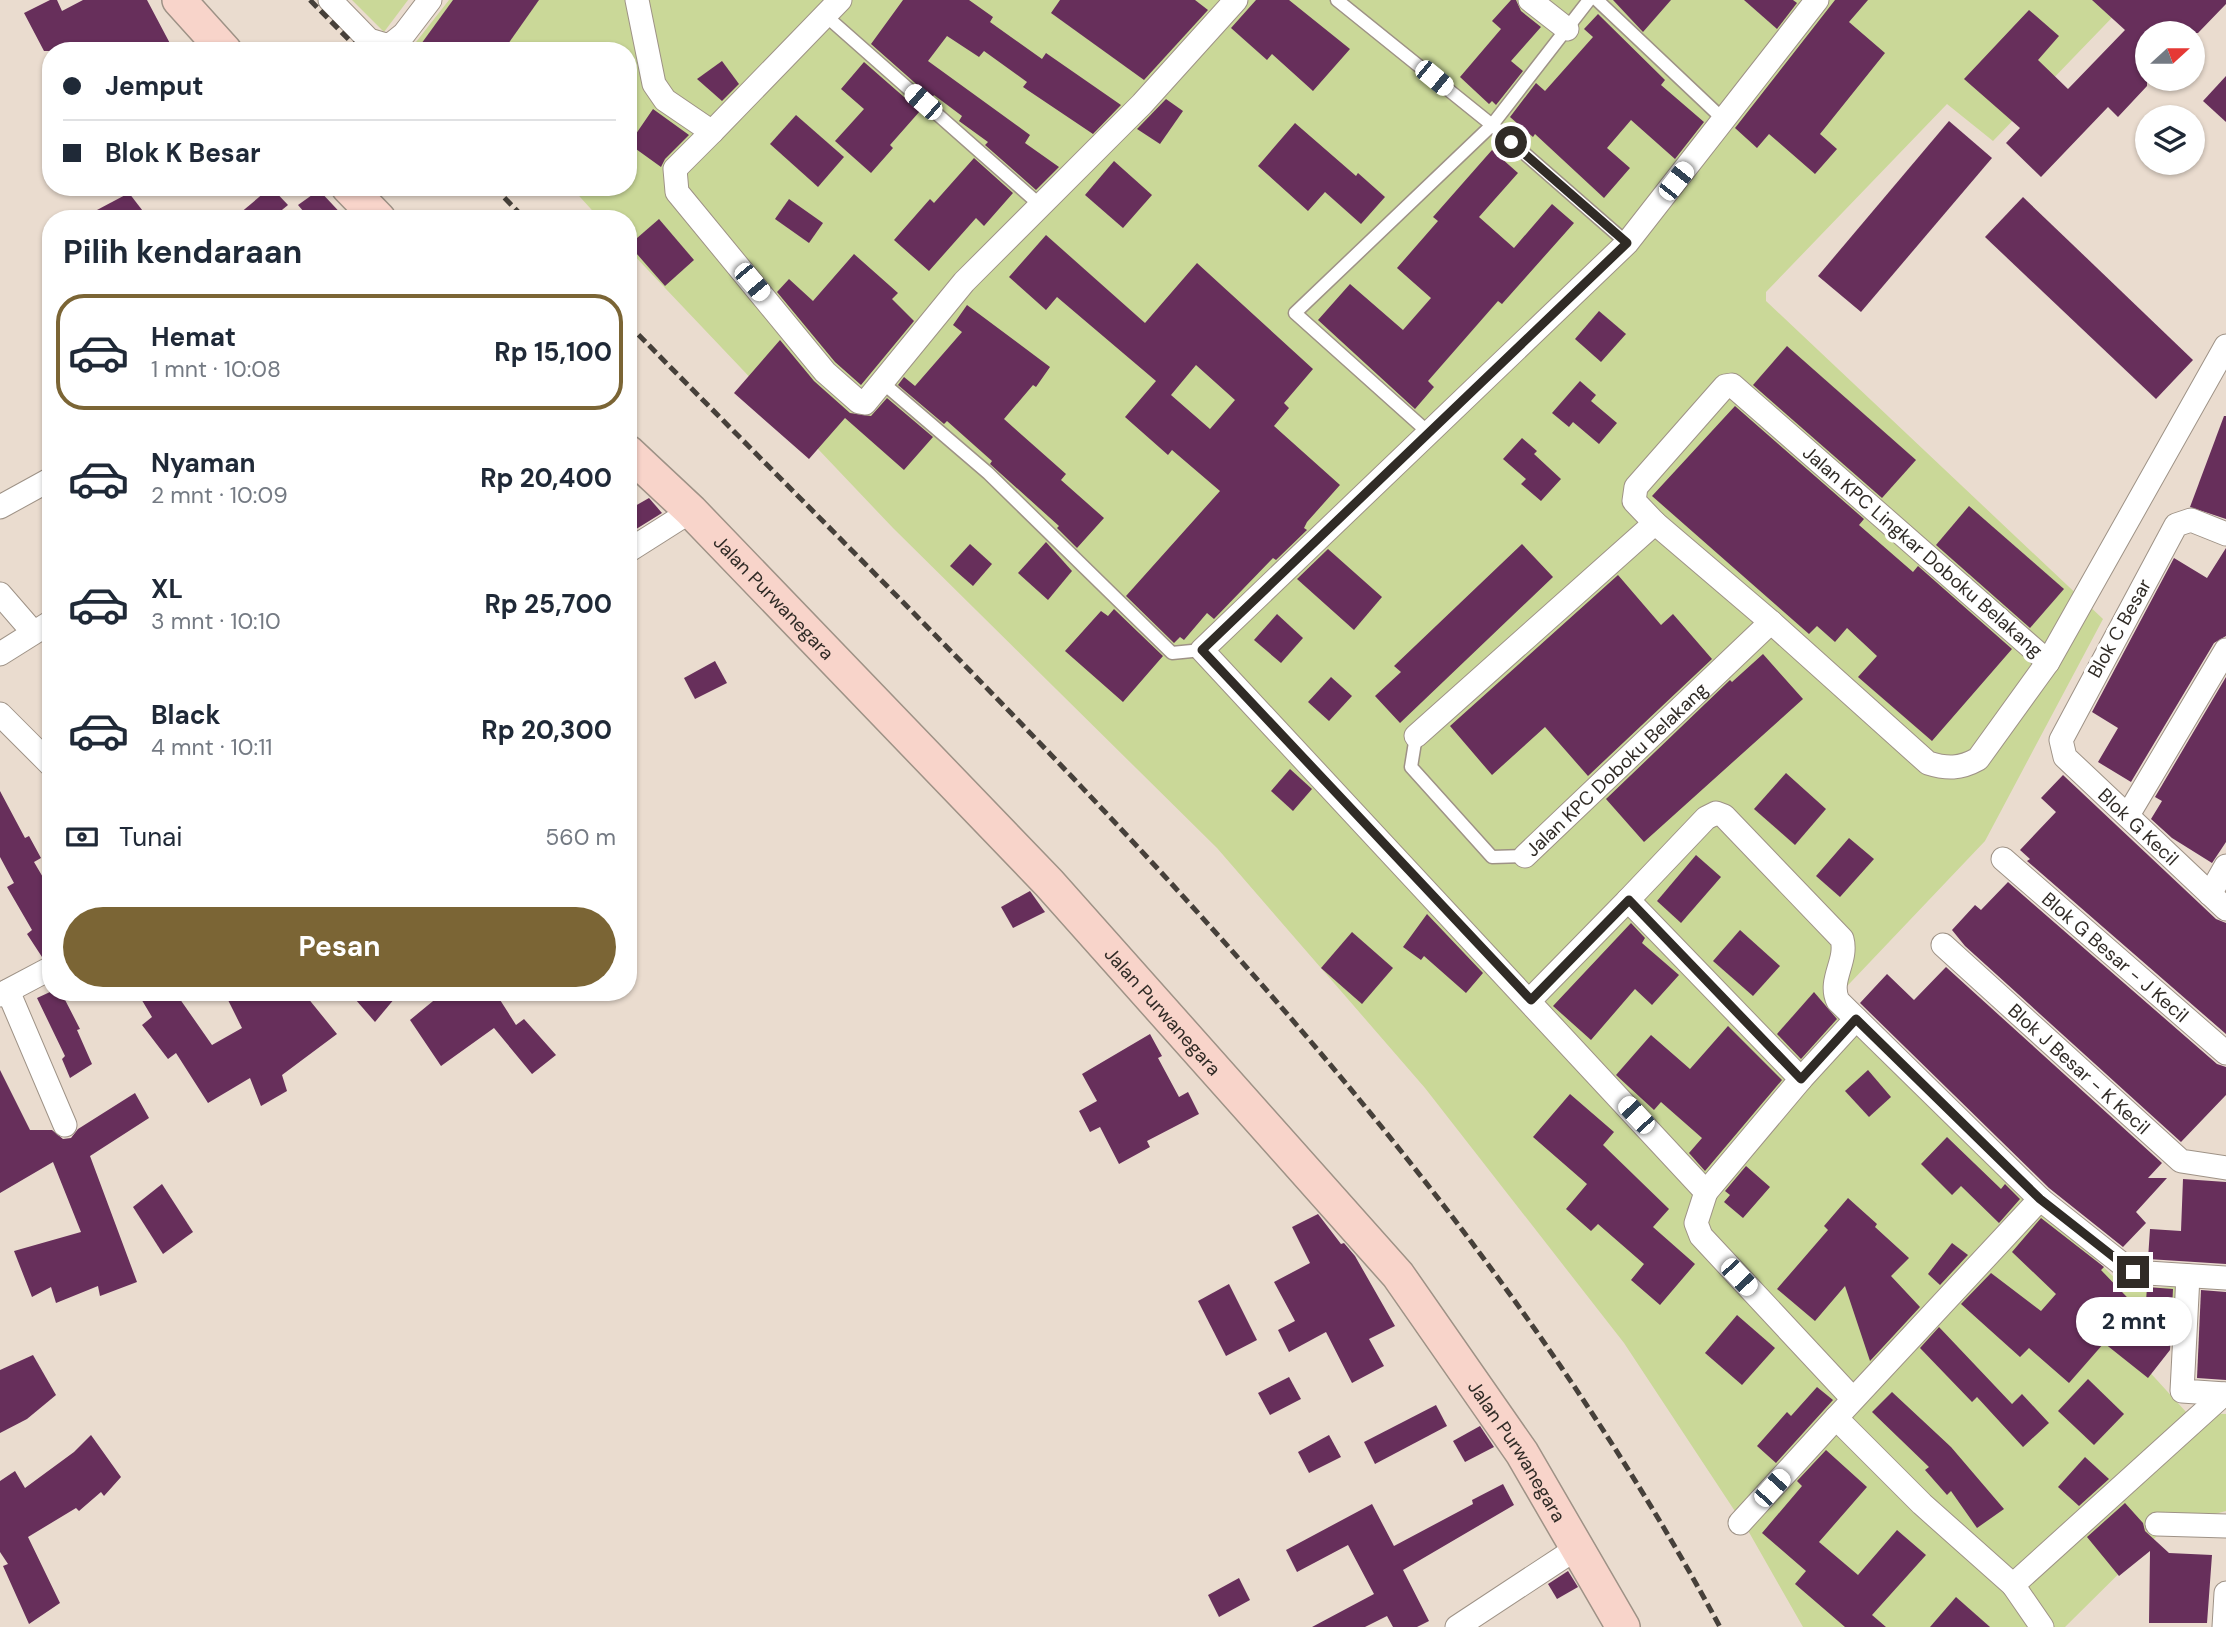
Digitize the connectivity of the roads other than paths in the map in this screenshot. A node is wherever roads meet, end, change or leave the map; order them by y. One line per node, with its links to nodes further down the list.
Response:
1 (179, 0): 13 (street)
2 (330, 0): 14 (street)
3 (430, 0): 15 (street)
4 (637, 0): 18 (street)
5 (1236, 0): 20 (street)
6 (1337, 0): 17 (lane)
7 (1530, 0): 12 (street)
8 (1589, 0): 12 (lane)
9 (1597, 0): 16 (lane)
10 (1817, 0): 16 (street)
11 (833, 8): 18 (street); 20 (lane)
12 (1567, 29): 17 (lane)
13 (217, 42)
14 (376, 42)
15 (394, 42)
16 (1724, 120): 22 (street)
17 (1492, 125): 22 (lane); 25 (lane)
18 (712, 132): 24 (street)
19 (357, 196): 21 (street)
20 (1040, 205): 24 (street)
21 (370, 210)
22 (1627, 243): 25 (street)
23 (2225, 348): 39 (street)
24 (883, 383): 36 (lane)
25 (1429, 433): 36 (street)
26 (637, 460): 29 (street, Jalan Purwanegara)
27 (42, 484): 28 (street)
28 (0, 508)
29 (691, 511): 32 (street); 69 (street, Jalan Purwanegara)
30 (1655, 523): 34 (street, Jalan KPC Lingkar Doboku Belakang); 39 (street, Jalan KPC Lingkar Doboku Belakang); 41 (street, Jalan KPC Doboku Belakang)
31 (2226, 534): 42 (street, Blok C Besar)
32 (637, 545)
33 (0, 594): 35 (street)
34 (1771, 622): 39 (street, Jalan KPC Lingkar Doboku Belakang); 45 (street, Jalan KPC Doboku Belakang)
35 (42, 627): 38 (street)
36 (1202, 650): 53 (street)
37 (2226, 650): 44 (street)
38 (0, 654)
39 (2048, 662)
40 (0, 714): 43 (street)
41 (1416, 736): 45 (lane, Jalan KPC Doboku Belakang)
42 (2061, 740): 44 (street, Blok G Kecil)
43 (42, 756)
44 (2128, 815): 49 (street, Blok G Kecil)
45 (1525, 856)
46 (2003, 859): 55 (street, Blok G Besar - J Kecil)
47 (2226, 866): 49 (street)
48 (1629, 900): 53 (street); 54 (street); 56 (street)
49 (2218, 901)
50 (1943, 944): 58 (street, Blok J Besar - K Kecil)
51 (42, 973): 52 (street)
52 (4, 993): 57 (street)
53 (1531, 1000): 59 (street)
54 (1856, 1019): 56 (street); 60 (street)
55 (2226, 1053)
56 (1801, 1079): 59 (street)
57 (65, 1125)
58 (2226, 1168)
59 (1706, 1192): 64 (street)
60 (2040, 1199): 61 (street); 64 (street)
61 (2188, 1276): 62 (street); 63 (street)
62 (2226, 1278)
63 (2225, 1394): 70 (street)
64 (1853, 1399): 65 (street)
65 (1836, 1418): 66 (street); 70 (street)
66 (1740, 1524)
67 (2157, 1524): 68 (street)
68 (2226, 1526)
69 (1577, 1548): 72 (street); 73 (street, Jalan Purwanegara)
70 (2013, 1585): 74 (street)
71 (2226, 1593): 75 (street)
72 (1457, 1627)
73 (1623, 1627)
74 (2042, 1627)
75 (2224, 1627)

